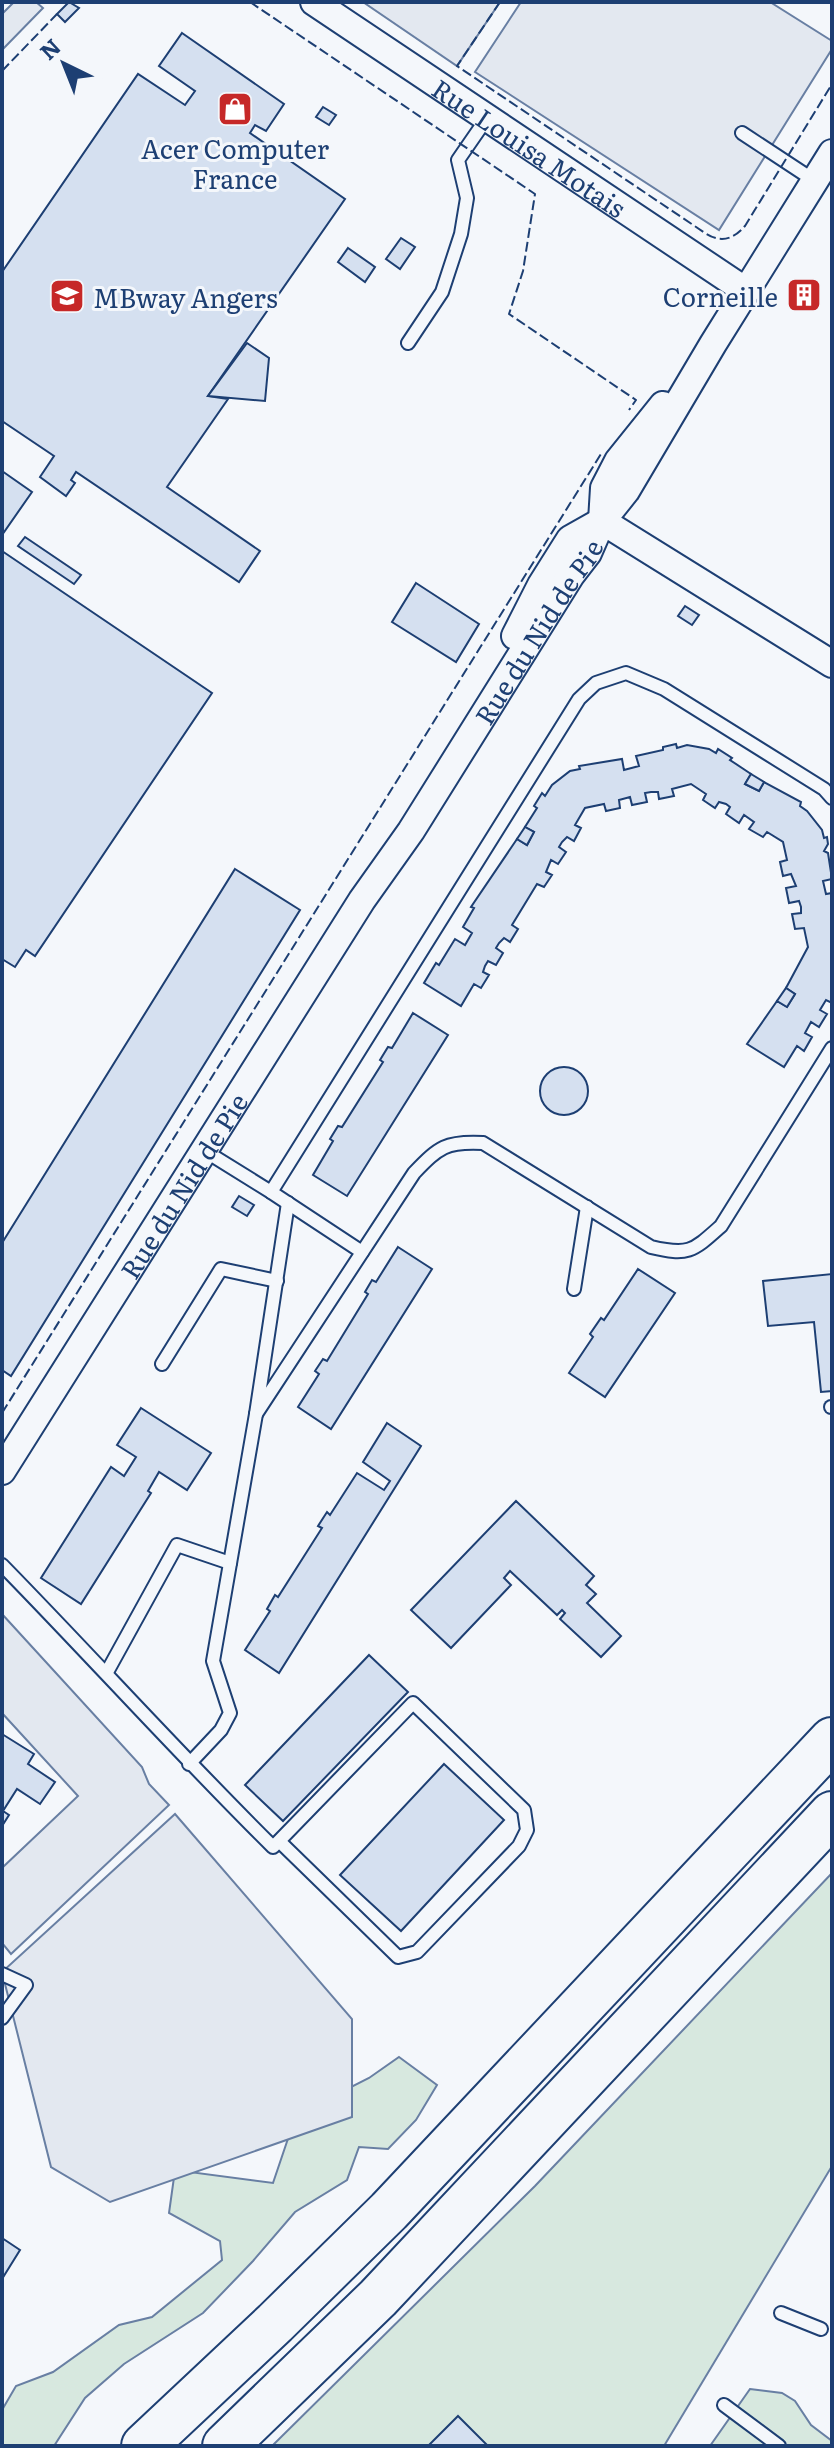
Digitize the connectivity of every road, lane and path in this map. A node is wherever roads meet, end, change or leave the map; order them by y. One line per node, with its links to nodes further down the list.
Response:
1 (314, 2): 2 (street, Rue Louisa Motais)
2 (487, 118): 6 (street, Rue Louisa Motais); 7 (lane)
3 (742, 133): 5 (lane)
4 (832, 153): 5 (street, Rue du Nid de Pie)
5 (815, 181): 6 (street, Rue du Nid de Pie)
6 (746, 291): 8 (street, Rue du Nid de Pie)
7 (408, 343)
8 (602, 521): 9 (street); 12 (street, Rue du Nid de Pie)
9 (832, 664)
10 (832, 798): 13 (lane)
11 (832, 1048): 15 (lane)
12 (205, 1151): 13 (lane); 21 (street, Rue du Nid de Pie)
13 (271, 1192): 14 (lane)
14 (288, 1203): 16 (lane); 17 (lane)
15 (587, 1207): 16 (lane); 18 (lane)
16 (362, 1252): 20 (lane)
17 (277, 1281): 19 (lane); 20 (lane)
18 (574, 1289)
19 (162, 1364)
20 (256, 1414): 22 (lane)
21 (2, 1471)
22 (230, 1563): 24 (lane); 26 (lane)
23 (2, 1565): 24 (lane)
24 (107, 1672): 26 (lane)
25 (832, 1740): 36 (highway)
26 (189, 1764): 28 (lane)
27 (832, 1814): 32 (highway)
28 (279, 1841): 28 (lane)
29 (832, 1848): 32 (highway)
30 (2, 1974): 31 (lane)
31 (2, 2018)
32 (620, 2042): 37 (highway)
33 (781, 2313): 34 (lane)
34 (821, 2329)
35 (724, 2405): 38 (lane)
36 (144, 2446)
37 (225, 2446)
38 (779, 2446)

